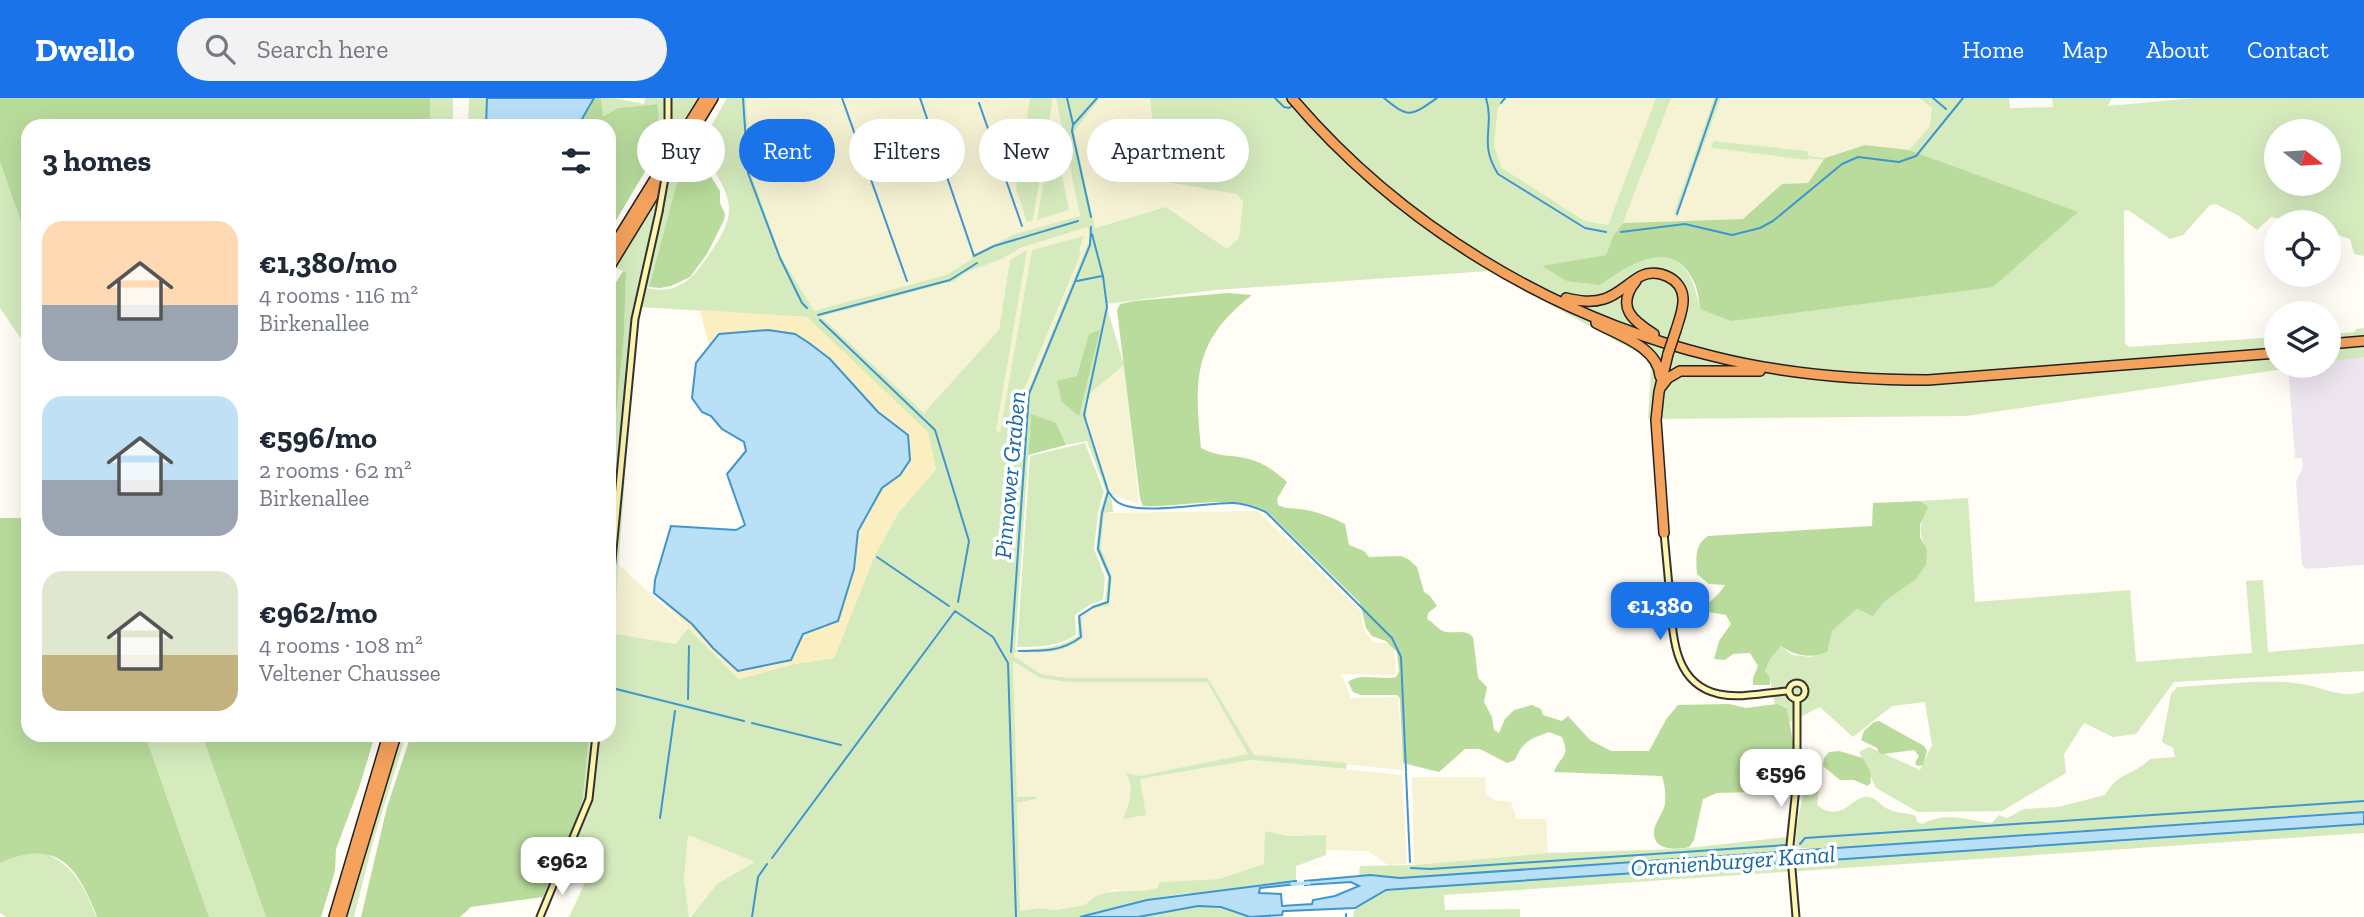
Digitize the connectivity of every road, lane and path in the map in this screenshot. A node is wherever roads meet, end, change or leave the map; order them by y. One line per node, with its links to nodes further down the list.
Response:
1 (668, 98): 18 (main road, bridge)
2 (705, 98): 5 (highway)
3 (713, 98): 6 (highway)
4 (1297, 100): 8 (highway)
5 (616, 242)
6 (616, 257)
7 (1640, 276): 8 (highway); 9 (highway); 17 (highway, bridge)
8 (1568, 302): 9 (highway); 16 (highway); 17 (highway)
9 (1654, 334): 14 (highway)
10 (2364, 341): 11 (highway)
11 (2341, 344)
12 (2341, 346): 13 (highway)
13 (2364, 346)
14 (2264, 352)
15 (2264, 352): 16 (highway)
16 (1783, 370): 17 (highway)
17 (1659, 392): 19 (highway)
18 (616, 518)
19 (1664, 533): 20 (main road)
20 (1789, 691): 21 (main road); 21 (main road)
21 (1797, 699): 28 (main road)
22 (386, 742): 25 (highway)
23 (394, 742): 26 (highway)
24 (595, 742): 27 (main road)
25 (334, 917)
26 (341, 917)
27 (540, 917)
28 (1796, 917)

